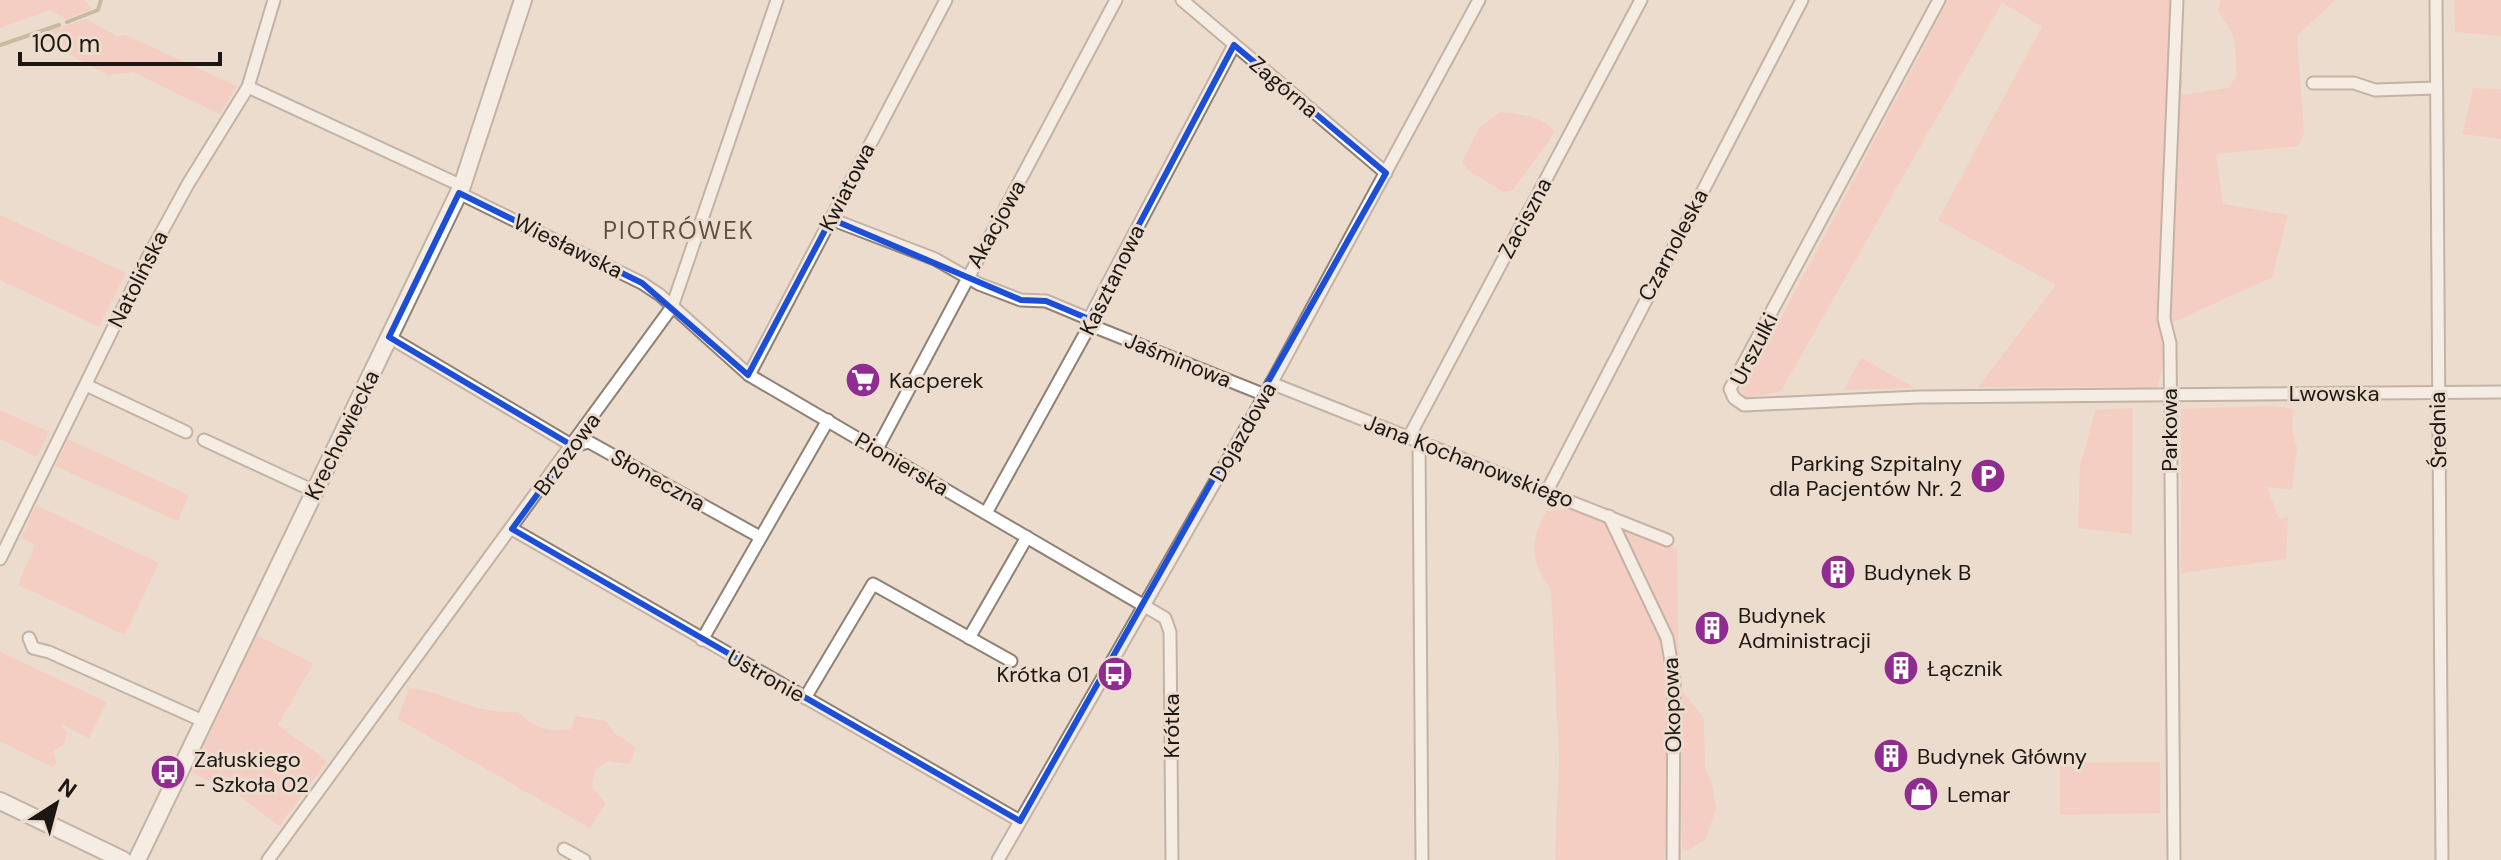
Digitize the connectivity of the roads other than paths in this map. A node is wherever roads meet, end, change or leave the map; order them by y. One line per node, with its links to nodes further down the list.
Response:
1 (274, 0): 15 (street, Natolińska)
2 (523, 0): 18 (street, Krechowiecka)
3 (777, 0): 21 (street, Brzozowa)
4 (946, 0): 19 (street, Kwiatowa)
5 (1116, 0): 20 (street, Akacjowa)
6 (1182, 0): 13 (street, Zagórna)
7 (1479, 0): 17 (street, Dojazdowa)
8 (1641, 0): 33 (street, Zaciszna)
9 (1802, 0): 38 (street, Czarnoleska)
10 (1939, 0): 29 (street, Urszulki)
11 (2177, 0): 29 (street, Parkowa)
12 (2436, 0): 16 (street, Średnia)
13 (1234, 45): 17 (street, Zagórna); 22 (street, Kasztanowa)
14 (2313, 83): 16 (street)
15 (248, 87): 18 (street, Wiesławska); 26 (street, Natolińska)
16 (2436, 88): 27 (street, Średnia)
17 (1386, 173): 25 (street, Dojazdowa)
18 (460, 190): 21 (street, Wiesławska); 23 (street, Krechowiecka)
19 (831, 219): 20 (street, Jaśminowa); 24 (street, Kwiatowa)
20 (967, 276): 22 (street, Jaśminowa); 36 (street, Akacjowa)
21 (672, 307): 24 (street, Pionierska); 35 (street, Brzozowa)
22 (1090, 322): 30 (street, Jaśminowa); 39 (street, Kasztanowa)
23 (389, 337): 35 (street, Słoneczna); 37 (street, Krechowiecka)
24 (749, 375): 31 (street, Pionierska)
25 (1271, 383): 30 (street, Dojazdowa); 33 (street, Jana Kochanowskiego)
26 (86, 385): 32 (street); 45 (street, Natolińska)
27 (2438, 392): 28 (street, Lwowska); 29 (street, Lwowska); 65 (street, Średnia)
28 (2501, 392)
29 (2168, 394): 64 (street, Parkowa)
30 (1265, 395): 46 (street, Dojazdowa)
31 (828, 420): 36 (street, Pionierska); 42 (street)
32 (186, 432)
33 (1414, 439): 38 (street, Jana Kochanowskiego); 62 (street, Zaciszna)
34 (204, 440): 37 (street)
35 (573, 446): 41 (street, Brzozowa); 42 (street, Słoneczna)
36 (877, 449): 39 (street, Pionierska)
37 (314, 491): 52 (street, Krechowiecka)
38 (1547, 491): 40 (street, Jana Kochanowskiego)
39 (986, 513): 43 (street, Pionierska)
40 (1609, 516): 44 (street, Jana Kochanowskiego); 63 (street, Okopowa)
41 (512, 529): 49 (street, Ustronie); 58 (street, Brzozowa)
42 (760, 537): 49 (street)
43 (1027, 537): 46 (street, Pionierska); 48 (street)
44 (1667, 540)
45 (0, 559)
46 (1144, 605): 54 (street, Dojazdowa); 61 (street, Krótka)
47 (29, 638): 52 (street)
48 (969, 638): 50 (street); 51 (street)
49 (702, 640): 51 (street, Ustronie)
50 (1011, 661)
51 (805, 698): 54 (street, Ustronie)
52 (203, 721): 57 (street, Krechowiecka)
53 (0, 801): 56 (street)
54 (1020, 821): 60 (street, Dojazdowa)
55 (564, 849): 59 (street)
56 (123, 860)
57 (137, 860)
58 (268, 860)
59 (584, 860)
60 (998, 860)
61 (1172, 860)
62 (1422, 860)
63 (1673, 860)
64 (2174, 860)
65 (2442, 860)

